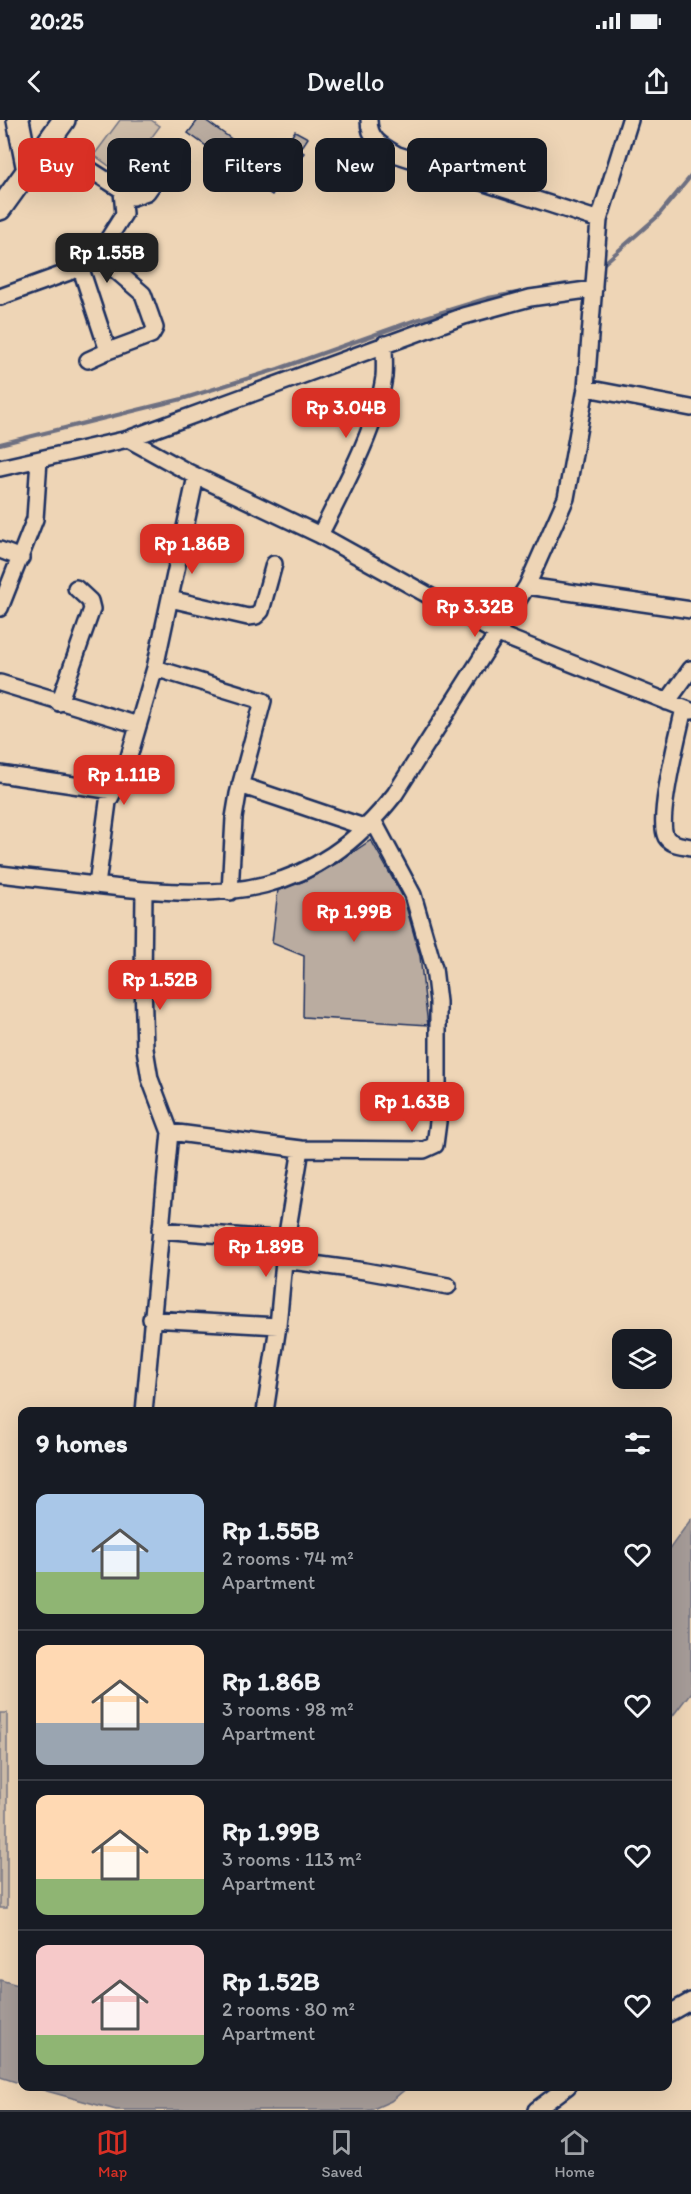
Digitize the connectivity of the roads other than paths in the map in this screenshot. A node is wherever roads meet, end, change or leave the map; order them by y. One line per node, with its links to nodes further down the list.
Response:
1 (18, 120): 5 (main road)
2 (64, 120): 6 (main road)
3 (369, 120): 12 (street)
4 (630, 120): 12 (street)
5 (22, 138)
6 (51, 138)
7 (18, 185): 11 (main road)
8 (122, 192): 13 (street)
9 (124, 192): 10 (street)
10 (147, 192)
11 (0, 209)
12 (599, 220): 15 (street)
13 (98, 255): 14 (street); 18 (street)
14 (80, 266): 16 (street); 18 (street)
15 (594, 289): 17 (street); 20 (street)
16 (0, 297)
17 (384, 344): 22 (street); 26 (street)
18 (108, 351): 19 (street)
19 (88, 360)
20 (586, 388): 21 (street); 30 (street)
21 (691, 408)
22 (128, 439): 23 (street); 25 (street)
23 (39, 460): 24 (street); 28 (street)
24 (0, 468)
25 (196, 476): 26 (street); 32 (street)
26 (320, 535): 35 (street)
27 (0, 550): 28 (street)
28 (21, 558): 33 (street)
29 (274, 564): 32 (street)
30 (526, 586): 34 (street); 35 (street)
31 (76, 588): 40 (street)
32 (170, 600): 36 (street)
33 (0, 608)
34 (691, 610)
35 (498, 634): 39 (street); 46 (street)
36 (155, 668): 42 (street); 44 (street)
37 (691, 669): 39 (street)
38 (0, 683): 40 (street)
39 (667, 702): 41 (street)
40 (59, 703): 42 (street)
41 (687, 710): 47 (street)
42 (138, 725): 45 (street)
43 (0, 774): 45 (street)
44 (240, 785): 46 (street); 51 (street)
45 (113, 791): 49 (street)
46 (370, 825): 51 (street); 53 (street)
47 (691, 847)
48 (0, 874): 49 (street)
49 (97, 885): 50 (street)
50 (144, 890): 51 (street); 52 (street)
51 (230, 892)
52 (170, 1132): 53 (street); 54 (street)
53 (301, 1149): 55 (street)
54 (160, 1230): 55 (street); 58 (street)
55 (286, 1239): 56 (street)
56 (284, 1260): 57 (street); 59 (street)
57 (448, 1286)
58 (151, 1319): 59 (street); 60 (street)
59 (278, 1326): 61 (street)
60 (144, 1407)
61 (266, 1407)
62 (691, 2001): 63 (street)
63 (672, 2012)
64 (561, 2091): 65 (street)
65 (536, 2110)

